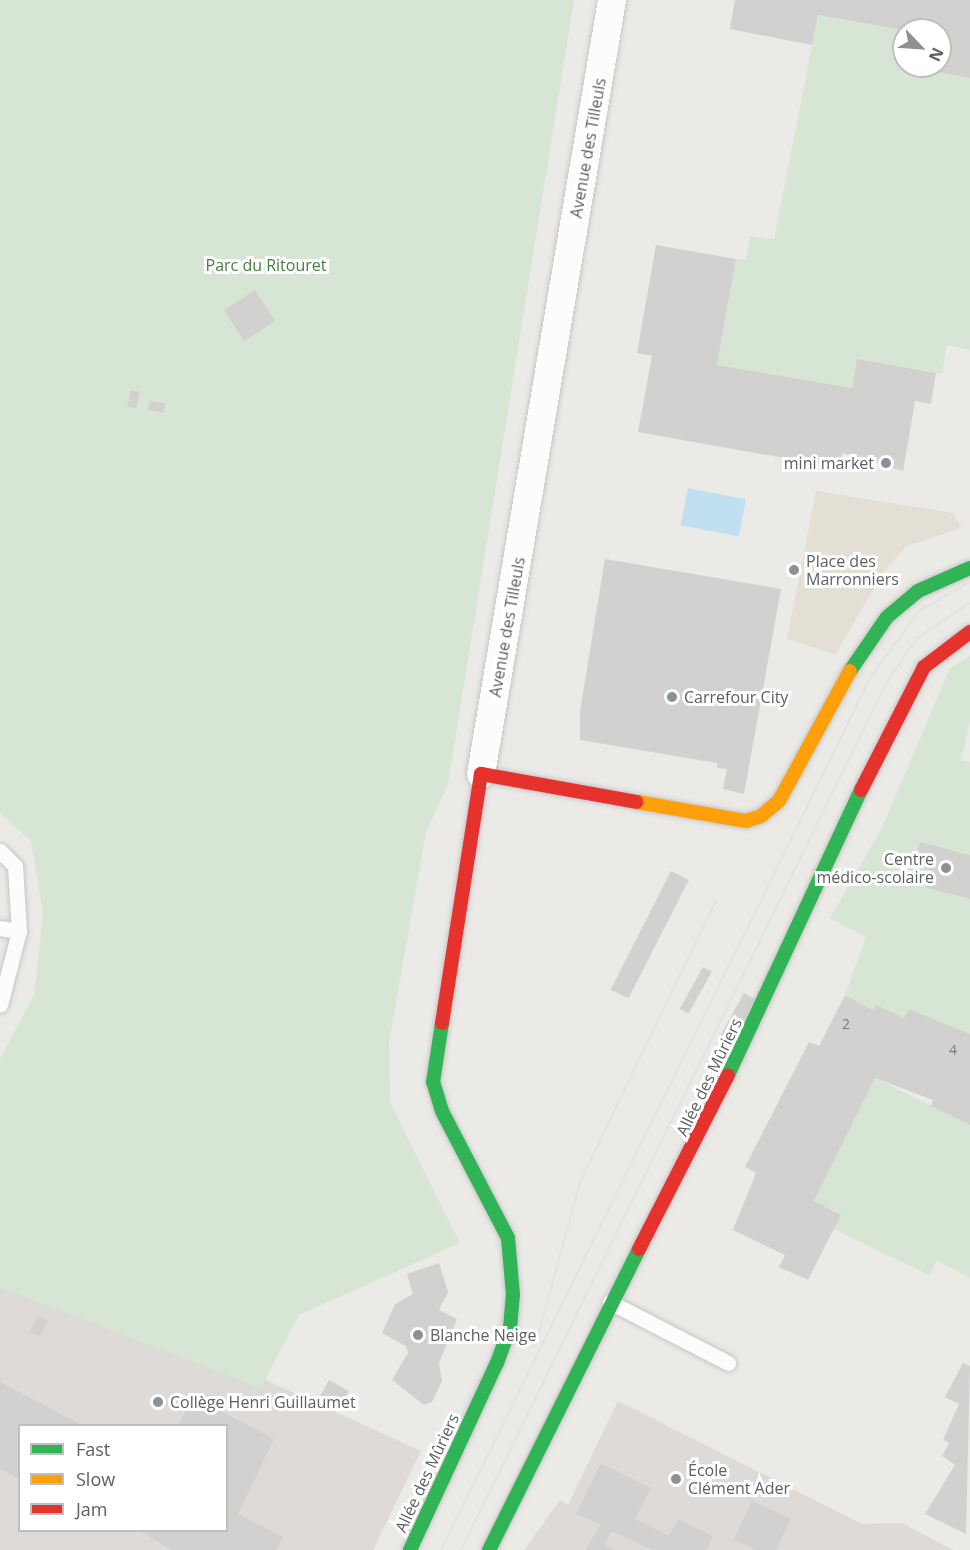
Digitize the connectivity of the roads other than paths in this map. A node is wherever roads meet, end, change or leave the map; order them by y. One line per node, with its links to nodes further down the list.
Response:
1 (612, 0): 4 (street, Avenue des Tilleuls)
2 (970, 568): 4 (street)
3 (970, 632): 10 (street, Allée des Mûriers)
4 (481, 774): 9 (street, Avenue des Tilleuls)
5 (0, 851): 7 (lane)
6 (0, 928): 7 (lane)
7 (19, 931): 8 (lane)
8 (0, 1005)
9 (508, 1238): 12 (street, Allée des Mûriers)
10 (610, 1302): 11 (lane); 13 (street, Allée des Mûriers)
11 (728, 1363)
12 (410, 1550)
13 (489, 1550)

